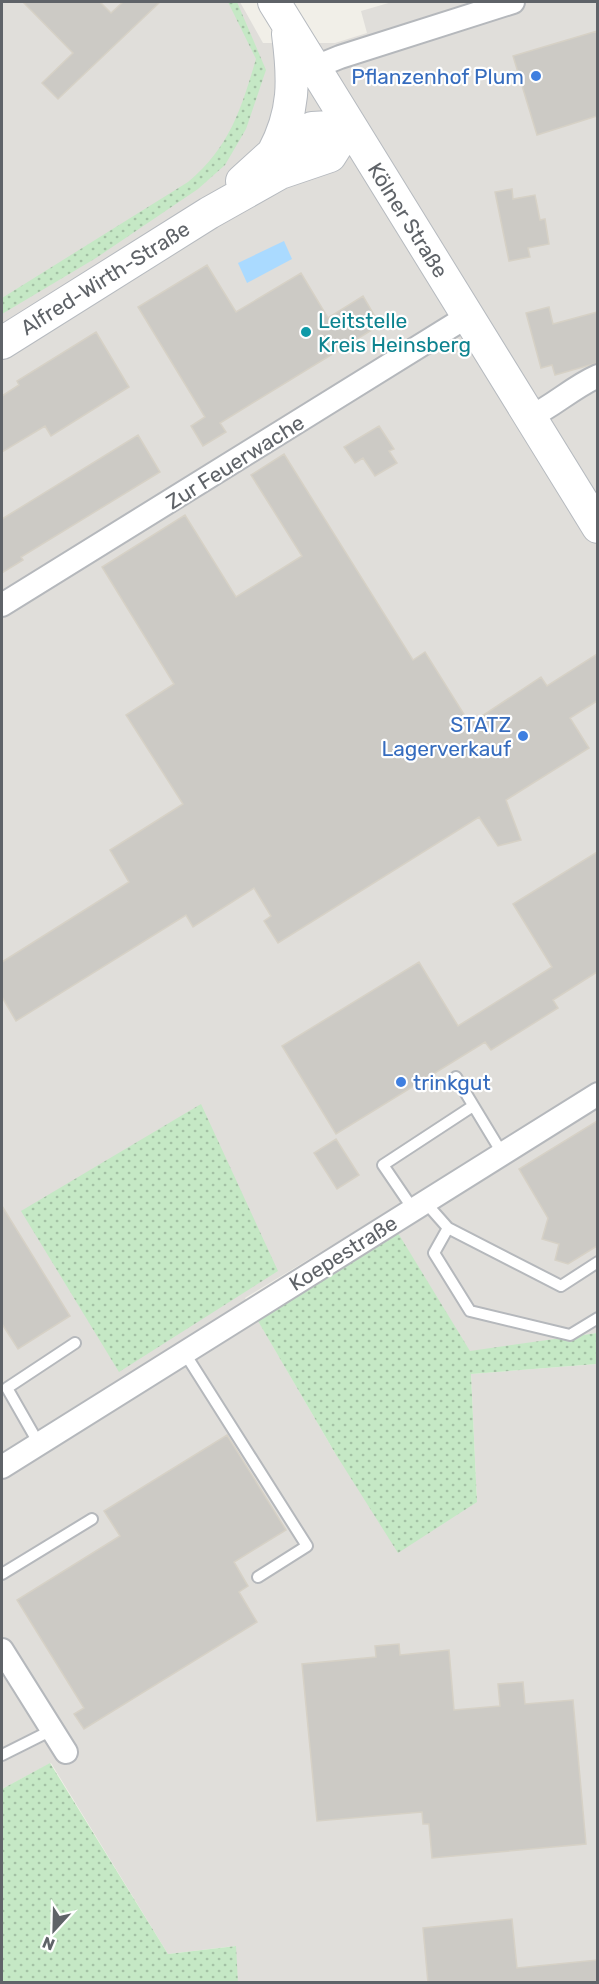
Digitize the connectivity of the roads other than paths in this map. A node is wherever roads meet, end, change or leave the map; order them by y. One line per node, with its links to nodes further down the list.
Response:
1 (513, 2): 3 (street)
2 (280, 13): 3 (main road, Kölner Straße); 5 (main road)
3 (313, 68): 4 (main road, Kölner Straße)
4 (349, 126): 5 (main road, Alfred-Wirth-Straße); 6 (main road, Alfred-Wirth-Straße); 7 (main road, Kölner Straße)
5 (273, 153): 6 (main road, Alfred-Wirth-Straße)
6 (209, 213): 8 (main road, Alfred-Wirth-Straße)
7 (468, 316): 10 (main road, Kölner Straße); 12 (street, Zur Feuerwache)
8 (2, 343)
9 (597, 376): 10 (street)
10 (530, 417): 11 (main road, Kölner Straße)
11 (597, 526)
12 (2, 605)
13 (456, 1077): 15 (lane)
14 (597, 1094): 16 (street, Koepestraße)
15 (473, 1106): 16 (lane); 17 (lane)
16 (502, 1154): 17 (street, Koepestraße)
17 (419, 1205): 18 (lane); 22 (street, Koepestraße)
18 (448, 1228): 19 (lane); 20 (lane)
19 (597, 1262)
20 (597, 1318)
21 (75, 1343): 23 (lane)
22 (184, 1352): 24 (street, Koepestraße); 28 (lane)
23 (4, 1390): 24 (lane)
24 (39, 1444): 25 (street, Koepestraße)
25 (2, 1467)
26 (92, 1519): 27 (lane)
27 (2, 1574)
28 (258, 1577)
29 (2, 1650): 30 (street)
30 (52, 1730): 31 (street); 32 (lane)
31 (66, 1752)
32 (2, 1755)

